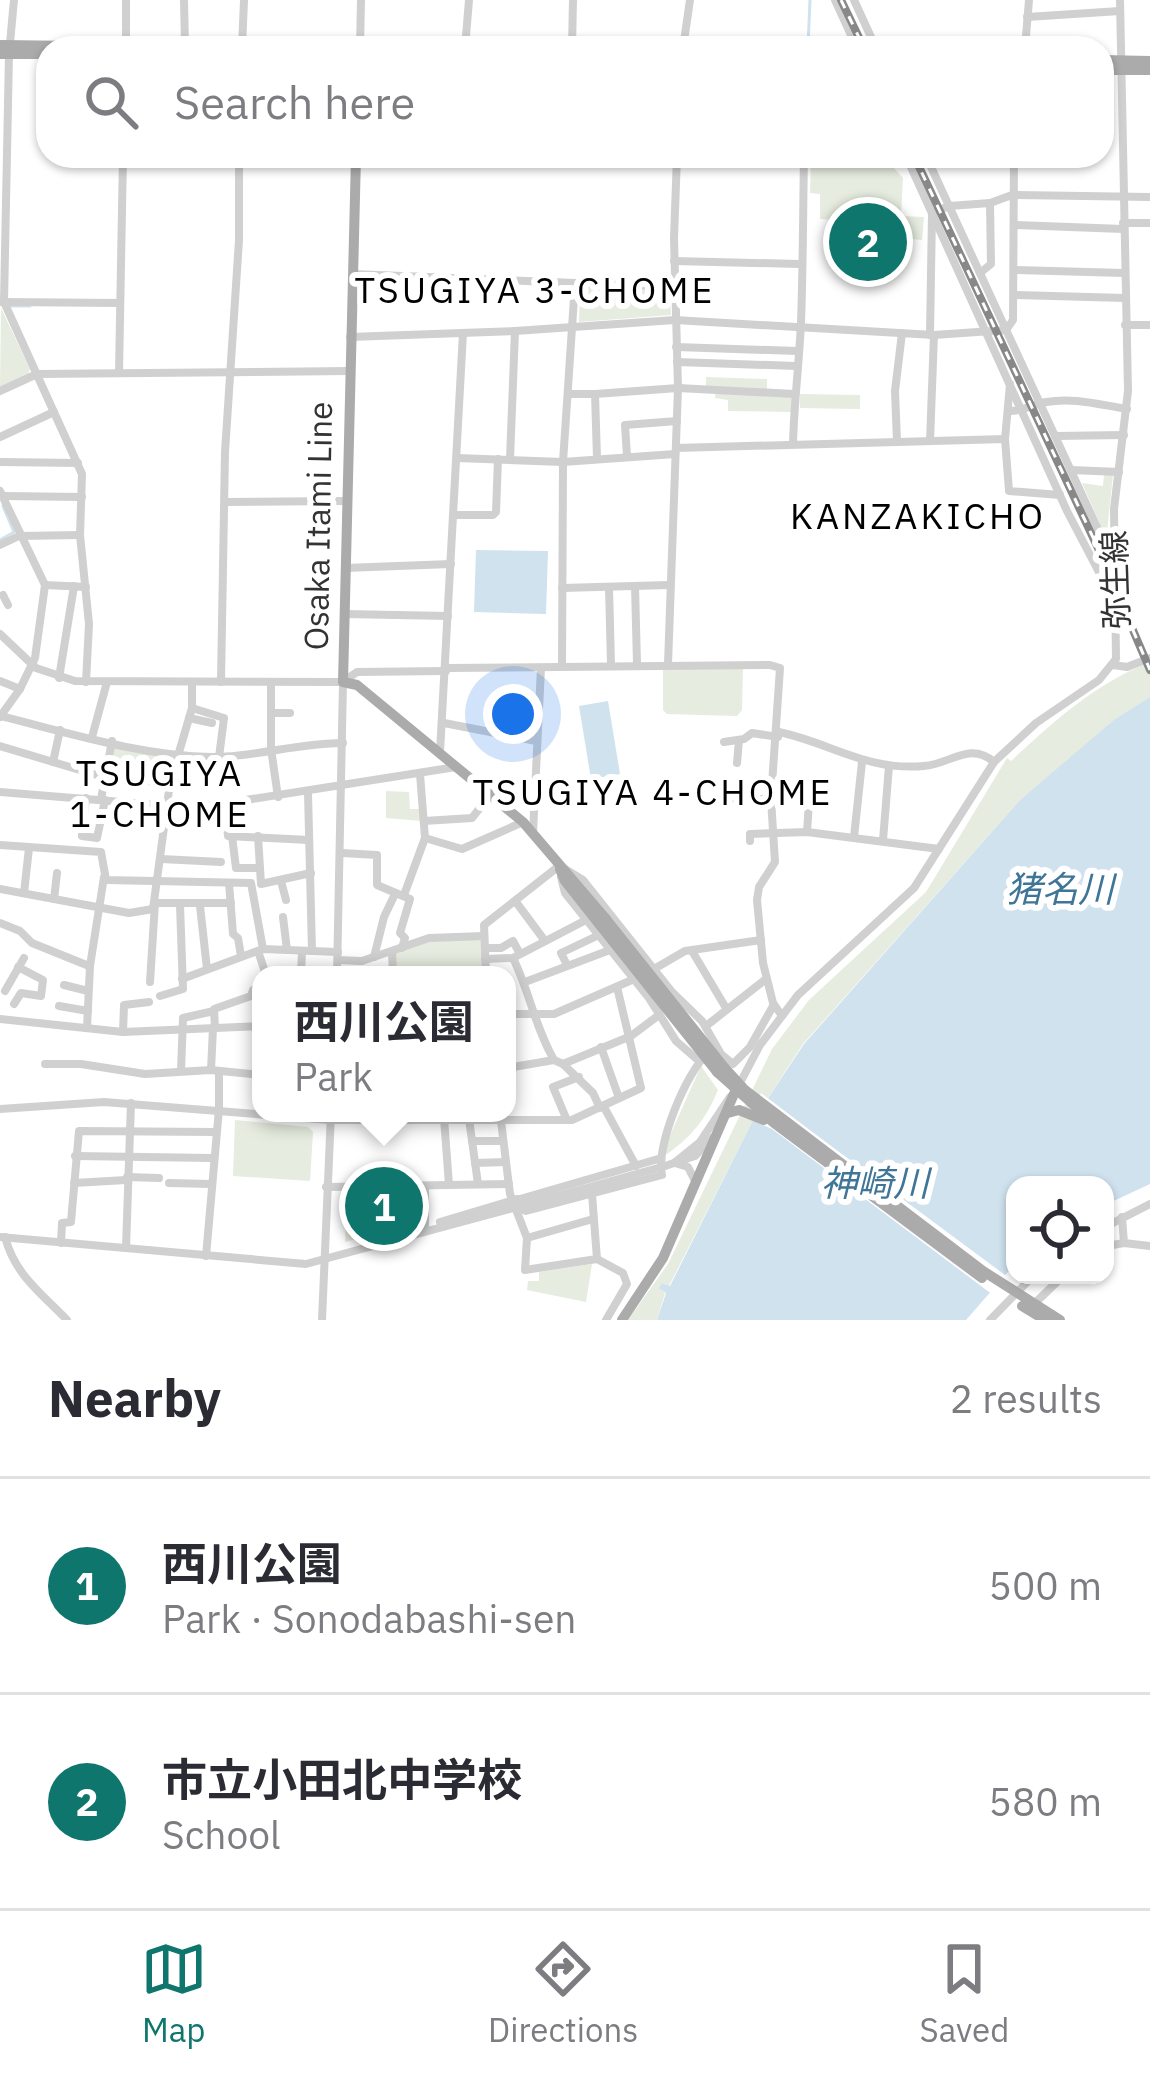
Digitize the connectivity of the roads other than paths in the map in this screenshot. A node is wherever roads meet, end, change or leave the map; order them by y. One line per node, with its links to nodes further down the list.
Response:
1 (14, 0): 25 (street)
2 (126, 0): 14 (street)
3 (184, 0): 15 (street)
4 (244, 0): 16 (street)
5 (361, 0): 17 (street)
6 (469, 0): 18 (street)
7 (573, 0): 19 (street)
8 (690, 0): 20 (street)
9 (835, 0): 21 (street)
10 (854, 0): 22 (street)
11 (1029, 0): 13 (street)
12 (1120, 6): 13 (street); 28 (street, 弥生線)
13 (1028, 17): 23 (street)
14 (126, 36)
15 (184, 36)
16 (242, 36)
17 (360, 36)
18 (466, 36)
19 (572, 36)
20 (684, 36)
21 (851, 36)
22 (870, 36)
23 (1026, 36)
24 (36, 48): 25 (main road)
25 (5, 49): 26 (main road); 31 (street)
26 (36, 53)
27 (1114, 63): 28 (main road)
28 (1120, 65): 29 (main road); 30 (main road); 41 (street, 弥生線)
29 (1150, 65)
30 (1114, 67)
31 (4, 122): 49 (street)
32 (123, 168): 61 (street)
33 (239, 168): 79 (street)
34 (355, 168): 55 (main road, Osaka Itami Line)
35 (677, 168): 50 (street)
36 (804, 168): 51 (street)
37 (911, 168): 45 (street)
38 (932, 168): 44 (street)
39 (1013, 168): 40 (street)
40 (1012, 195): 41 (street); 43 (street); 47 (street)
41 (1123, 197): 42 (street); 48 (street, 弥生線)
42 (1150, 197)
43 (990, 203): 44 (street); 53 (street)
44 (949, 206): 45 (street); 53 (street)
45 (932, 213): 67 (street); 72 (street)
46 (1150, 224): 48 (street)
47 (1014, 226): 48 (street); 52 (street)
48 (1123, 226): 54 (street, 弥生線)
49 (3, 240): 60 (street)
50 (674, 261): 51 (street); 57 (street)
51 (799, 264): 64 (street)
52 (1014, 270): 54 (street); 58 (street)
53 (980, 273): 68 (street)
54 (1124, 273): 59 (street, 弥生線)
55 (350, 274): 56 (street); 73 (main road, Osaka Itami Line)
56 (574, 284): 57 (street); 66 (street)
57 (675, 286): 62 (street)
58 (1014, 295): 59 (street); 68 (street)
59 (1125, 298): 63 (street, 弥生線)
60 (2, 302): 61 (street); 81 (street)
61 (120, 303): 80 (street)
62 (675, 320): 64 (street); 66 (street); 74 (street)
63 (1125, 325): 65 (street); 89 (street, 弥生線)
64 (801, 326): 70 (street); 75 (street)
65 (1150, 326)
66 (572, 328): 69 (street); 85 (street)
67 (985, 330): 68 (street); 72 (street); 82 (street)
68 (1006, 330): 88 (street)
69 (514, 332): 71 (street); 106 (street)
70 (902, 333): 72 (street); 99 (street)
71 (463, 334): 73 (street); 103 (street)
72 (932, 335): 98 (street)
73 (349, 337): 78 (main road, Osaka Itami Line)
74 (676, 347): 75 (street); 76 (street)
75 (797, 351): 77 (street)
76 (677, 362): 77 (street); 83 (street)
77 (796, 366): 87 (street)
78 (348, 371): 79 (street); 116 (main road, Osaka Itami Line)
79 (230, 372): 80 (street); 115 (street)
80 (119, 373): 81 (street)
81 (37, 374): 84 (street); 92 (street)
82 (1010, 382): 90 (street); 91 (street)
83 (678, 388): 86 (street); 87 (street); 93 (street)
84 (0, 392)
85 (568, 394): 86 (street); 108 (street)
86 (595, 394): 104 (street)
87 (794, 394): 100 (street)
88 (1040, 403): 89 (street); 90 (street); 94 (street)
89 (1127, 409): 95 (street, 弥生線)
90 (1023, 410): 91 (street); 113 (street)
91 (1008, 411): 97 (street)
92 (54, 412): 96 (street); 109 (street)
93 (677, 421): 101 (street); 102 (street)
94 (1055, 436): 95 (street); 110 (street)
95 (1124, 436): 111 (street, 弥生線)
96 (0, 437)
97 (1006, 439): 98 (street); 113 (street)
98 (930, 441): 99 (street)
99 (897, 442): 100 (street)
100 (793, 444): 101 (street)
101 (675, 451): 102 (street); 124 (street)
102 (627, 456): 104 (street)
103 (457, 458): 105 (street); 117 (street)
104 (597, 458): 108 (street)
105 (498, 459): 106 (street); 117 (street)
106 (510, 459): 108 (street)
107 (0, 462): 109 (street)
108 (563, 462): 130 (street)
109 (78, 463): 114 (street)
110 (1071, 470): 111 (street); 120 (street)
111 (1119, 472): 120 (street, 弥生線)
112 (1, 493): 114 (street); 118 (street)
113 (1060, 495): 131 (street)
114 (82, 496): 119 (street)
115 (225, 502): 116 (street); 149 (street)
116 (346, 502): 123 (main road, Osaka Itami Line)
117 (455, 515): 122 (street)
118 (21, 536): 119 (street); 121 (street); 125 (street)
119 (80, 536): 128 (street)
120 (1114, 544): 131 (street, 弥生線)
121 (0, 545)
122 (451, 564): 123 (street); 133 (street)
123 (345, 568): 132 (main road, Osaka Itami Line)
124 (669, 585): 127 (street); 137 (street)
125 (45, 586): 126 (street); 138 (street)
126 (74, 586): 128 (street); 144 (street)
127 (635, 586): 129 (street); 136 (street)
128 (86, 587): 146 (street)
129 (609, 587): 130 (street); 139 (street)
130 (562, 588): 141 (street)
131 (1114, 601): 140 (street, 弥生線)
132 (344, 614): 133 (street); 151 (main road, Osaka Itami Line)
133 (448, 616): 143 (street)
134 (0, 634): 138 (street)
135 (1150, 658): 140 (street)
136 (637, 664): 137 (street); 139 (street)
137 (668, 664): 160 (street)
138 (32, 665): 144 (street); 152 (street)
139 (611, 665): 141 (street)
140 (1113, 665): 174 (street, 弥生線)
141 (562, 667): 142 (street)
142 (542, 668): 143 (street); 164 (street)
143 (446, 669): 151 (street); 158 (street)
144 (59, 678): 146 (street)
145 (0, 681): 152 (street)
146 (86, 682): 147 (street)
147 (107, 682): 148 (street); 161 (street)
148 (192, 682): 149 (street); 154 (street)
149 (221, 682): 150 (street)
150 (271, 682): 151 (street); 153 (street)
151 (343, 682): 166 (street); 169 (main road, Osaka Itami Line)
152 (20, 689): 156 (street)
153 (271, 712): 155 (street); 168 (street)
154 (191, 713): 157 (street); 170 (street); 171 (street)
155 (289, 714)
156 (0, 717): 159 (street)
157 (212, 723)
158 (444, 723): 164 (street); 169 (street)
159 (60, 730): 161 (street); 172 (street)
160 (778, 734): 162 (street); 173 (street); 189 (street)
161 (92, 737): 163 (street)
162 (739, 740): 165 (street); 175 (street)
163 (112, 741): 170 (street); 179 (street)
164 (537, 741): 197 (street)
165 (724, 742)
166 (343, 743): 168 (street); 182 (street)
167 (0, 746): 172 (street)
168 (271, 748): 171 (street); 187 (street)
169 (440, 752): 176 (main road, Osaka Itami Line)
170 (177, 756): 171 (street); 181 (street)
171 (219, 757)
172 (52, 762): 179 (street)
173 (862, 762): 177 (street); 201 (street)
174 (994, 762): 177 (street); 207 (street, 弥生線)
175 (737, 763)
176 (457, 766): 178 (street); 186 (main road, Osaka Itami Line)
177 (889, 766): 204 (street)
178 (420, 774): 182 (street); 193 (street)
179 (103, 777): 181 (street); 190 (street)
180 (735, 782): 189 (street)
181 (170, 783): 192 (street)
182 (343, 786): 185 (street); 208 (street)
183 (809, 787): 195 (street)
184 (0, 792): 188 (street)
185 (308, 793): 187 (street); 203 (street)
186 (491, 794): 193 (street); 194 (main road, Osaka Itami Line)
187 (278, 796): 191 (street)
188 (86, 798): 190 (street); 190 (street)
189 (771, 799): 196 (street)
190 (103, 800): 192 (street)
191 (225, 804): 192 (street); 199 (street)
192 (168, 806): 209 (street)
193 (424, 821): 202 (street)
194 (523, 822): 197 (main road, Osaka Itami Line); 202 (street)
195 (806, 832): 196 (street); 201 (street)
196 (776, 833): 198 (street); 234 (street)
197 (533, 835): 211 (main road, Osaka Itami Line)
198 (750, 835)
199 (232, 836): 200 (street); 212 (street)
200 (258, 836): 203 (street); 212 (street)
201 (854, 837): 204 (street)
202 (425, 838): 221 (street)
203 (309, 840): 214 (street)
204 (883, 840): 207 (street)
205 (0, 845): 206 (street)
206 (28, 848): 215 (street); 220 (street)
207 (939, 849): 280 (street, 弥生線)
208 (342, 853): 221 (street); 244 (street)
209 (160, 860): 210 (street); 216 (street)
210 (221, 862)
211 (559, 866): 224 (street); 231 (street); 233 (main road, Osaka Itami Line); 258 (street)
212 (260, 868): 217 (street)
213 (57, 873): 222 (street)
214 (310, 873): 217 (street); 241 (street)
215 (104, 877): 216 (street); 229 (street)
216 (157, 881): 218 (street); 225 (street)
217 (281, 881): 223 (street)
218 (229, 883): 226 (street); 237 (street)
219 (0, 889): 220 (street)
220 (23, 893): 222 (street)
221 (399, 895): 239 (street); 246 (street)
222 (54, 899): 229 (street)
223 (286, 900)
224 (516, 902): 235 (street); 236 (street)
225 (154, 903): 227 (street); 229 (street); 262 (street)
226 (231, 904): 228 (street); 243 (street)
227 (180, 905): 228 (street); 260 (street)
228 (200, 906): 257 (street)
229 (98, 907): 250 (street)
230 (284, 916): 238 (street)
231 (586, 920): 233 (street); 235 (street)
232 (0, 923): 250 (street)
233 (601, 926): 240 (street); 249 (street); 301 (main road, Osaka Itami Line, bridge)
234 (761, 940): 242 (street); 259 (street)
235 (545, 941): 245 (street)
236 (484, 942): 239 (street); 245 (street); 248 (street)
237 (261, 950): 238 (street); 243 (street); 251 (street)
238 (287, 950): 241 (street)
239 (397, 950): 246 (street); 254 (street)
240 (610, 950): 249 (street); 261 (street)
241 (307, 951): 244 (street); 252 (street)
242 (692, 951): 258 (street); 274 (street)
243 (241, 956): 257 (street)
244 (338, 956): 246 (street); 253 (street)
245 (517, 956): 248 (street); 263 (street)
246 (374, 957)
247 (24, 958): 256 (street)
248 (485, 959): 255 (street)
249 (566, 965): 263 (street)
250 (90, 966): 267 (street)
251 (264, 966)
252 (303, 966)
253 (338, 966)
254 (394, 966)
255 (485, 966)
256 (18, 968): 266 (street); 272 (street)
257 (207, 969): 260 (street)
258 (654, 969): 261 (street); 284 (street)
259 (766, 979): 271 (street); 274 (street)
260 (182, 980): 269 (street)
261 (633, 980): 265 (street); 279 (street)
262 (150, 982)
263 (525, 982): 278 (street)
264 (64, 986): 267 (street)
265 (617, 987): 278 (street); 289 (street)
266 (2, 990): 272 (street)
267 (88, 992): 275 (street)
268 (252, 992): 276 (street)
269 (160, 996)
270 (149, 1002): 288 (street)
271 (773, 1003): 280 (street); 290 (street)
272 (14, 1004): 282 (street)
273 (59, 1006): 275 (street)
274 (726, 1008): 284 (street)
275 (88, 1011): 285 (street)
276 (214, 1011): 286 (street); 287 (street)
277 (516, 1014): 278 (street)
278 (535, 1014): 293 (street)
279 (659, 1015): 289 (street); 292 (street)
280 (782, 1016): 301 (street, 弥生線)
281 (0, 1019): 282 (street)
282 (16, 1020): 285 (street)
283 (252, 1026): 286 (street)
284 (706, 1026): 290 (street)
285 (87, 1028): 288 (street)
286 (214, 1028): 287 (street); 296 (street)
287 (182, 1030): 288 (street); 297 (street)
288 (123, 1032)
289 (628, 1037): 291 (street); 300 (street)
290 (717, 1046): 292 (street)
291 (601, 1047): 293 (street); 300 (street)
292 (699, 1061): 323 (street)
293 (559, 1062): 295 (street); 299 (street)
294 (45, 1064): 297 (street)
295 (516, 1067)
296 (215, 1070): 297 (street); 298 (street); 305 (street)
297 (181, 1071)
298 (252, 1074)
299 (579, 1077): 303 (street); 308 (street)
300 (619, 1098): 303 (street)
301 (736, 1100): 323 (street); 323 (street); 327 (main road); 355 (main road, Osaka Itami Line); 355 (main road, Osaka Itami Line)
302 (131, 1103): 304 (street); 305 (street); 313 (street)
303 (602, 1107): 308 (street); 322 (street)
304 (0, 1109)
305 (219, 1109): 306 (street); 314 (street)
306 (252, 1111)
307 (516, 1118): 308 (street)
308 (566, 1120)
309 (330, 1122): 334 (street)
310 (452, 1122): 332 (street)
311 (470, 1122): 316 (street)
312 (501, 1122): 315 (street)
313 (128, 1129): 314 (street); 317 (street); 318 (street)
314 (216, 1132): 319 (street)
315 (503, 1141): 316 (street); 320 (street)
316 (472, 1142): 321 (street)
317 (128, 1155): 318 (street); 319 (street); 324 (street)
318 (75, 1156): 328 (street)
319 (213, 1158): 329 (street)
320 (506, 1162): 321 (street); 331 (street)
321 (475, 1163): 330 (street)
322 (636, 1166): 323 (street); 336 (street)
323 (664, 1166): 327 (street); 335 (street, bridge)
324 (127, 1178): 325 (street); 328 (street); 349 (street)
325 (159, 1178)
326 (170, 1183): 329 (street)
327 (696, 1183): 360 (main road)
328 (74, 1184): 346 (street)
329 (211, 1184): 350 (street)
330 (478, 1184): 331 (street); 332 (street)
331 (508, 1184): 336 (street)
332 (448, 1185): 333 (street)
333 (425, 1186): 334 (street); 343 (street)
334 (326, 1187): 352 (street)
335 (587, 1191): 336 (street); 341 (street)
336 (516, 1202): 343 (street); 345 (street)
337 (1150, 1204): 338 (street)
338 (1139, 1208): 339 (street); 340 (street)
339 (1122, 1217): 342 (street); 347 (street)
340 (1150, 1217)
341 (592, 1220): 345 (street); 351 (street)
342 (1114, 1222)
343 (421, 1230): 352 (street)
344 (2, 1237): 346 (street); 357 (street)
345 (526, 1238): 351 (street)
346 (61, 1243): 349 (street)
347 (1115, 1246): 348 (street)
348 (1150, 1246)
349 (126, 1248): 350 (street)
350 (206, 1256): 352 (street)
351 (597, 1259): 359 (street)
352 (322, 1260): 358 (street)
353 (1023, 1284): 355 (street)
354 (1055, 1284): 356 (street)
355 (1011, 1294): 356 (main road, Osaka Itami Line); 361 (street); 362 (main road, Osaka Itami Line)
356 (1034, 1304): 363 (main road, Osaka Itami Line)
357 (67, 1320)
358 (322, 1320)
359 (606, 1320)
360 (622, 1320)
361 (990, 1320)
362 (1045, 1320)
363 (1060, 1320)

